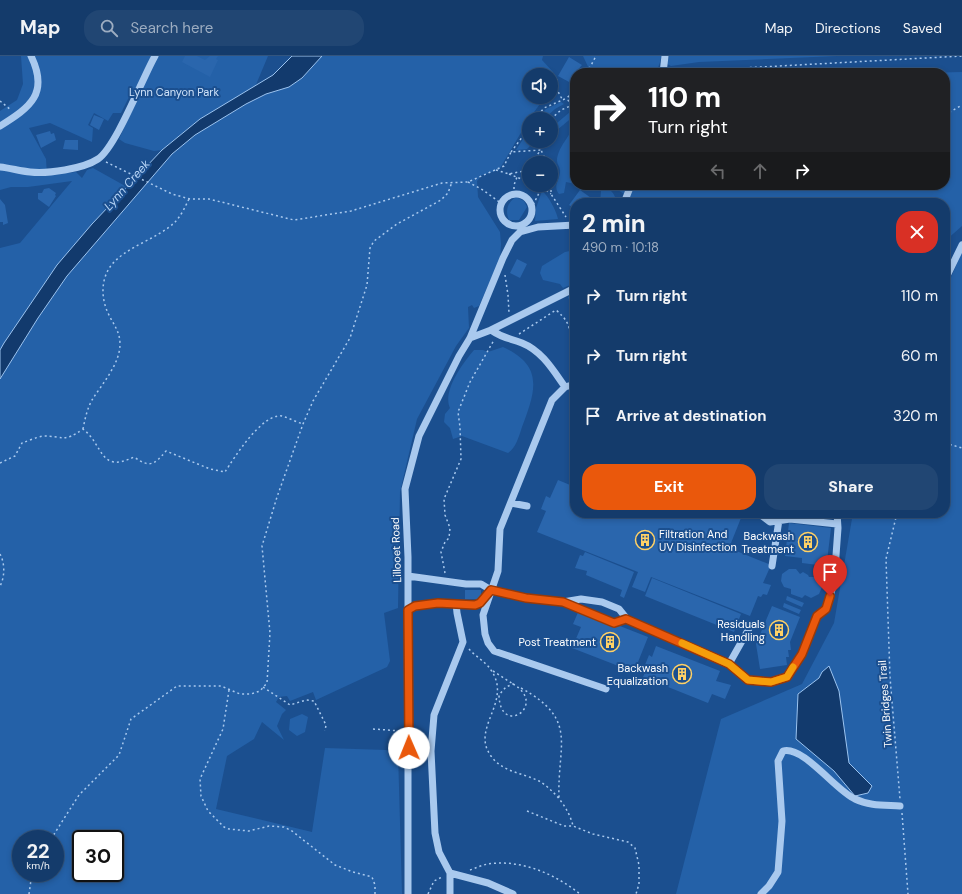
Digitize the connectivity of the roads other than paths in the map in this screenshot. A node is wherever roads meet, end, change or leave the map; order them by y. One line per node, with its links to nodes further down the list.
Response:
1 (31, 56): 5 (street)
2 (155, 56): 6 (street)
3 (665, 56): 4 (street)
4 (664, 68)
5 (0, 126)
6 (0, 167)
7 (570, 224): 8 (street)
8 (519, 229): 8 (street); 13 (street, Lillooet Road)
9 (962, 245): 10 (street)
10 (950, 270)
11 (570, 290): 12 (street)
12 (491, 330): 13 (street); 15 (street)
13 (470, 338): 23 (street, Lillooet Road)
14 (570, 386): 15 (street)
15 (565, 387): 16 (street)
16 (511, 502): 17 (street); 24 (street)
17 (527, 506)
18 (765, 518): 20 (street)
19 (837, 518): 21 (street)
20 (779, 520): 21 (street); 22 (street)
21 (837, 524): 30 (street)
22 (772, 566)
23 (408, 576): 24 (street); 27 (street, Lillooet Road)
24 (491, 590): 25 (street); 26 (street); 31 (street)
25 (563, 602): 28 (street); 28 (street)
26 (456, 603): 27 (street); 33 (street)
27 (408, 610): 34 (street, Lillooet Road)
28 (626, 619): 30 (street)
29 (751, 625): 30 (street)
30 (729, 664)
31 (606, 689)
32 (900, 806): 37 (street)
33 (450, 873): 35 (street); 36 (street)
34 (408, 894)
35 (450, 894)
36 (513, 894)
37 (761, 894)

